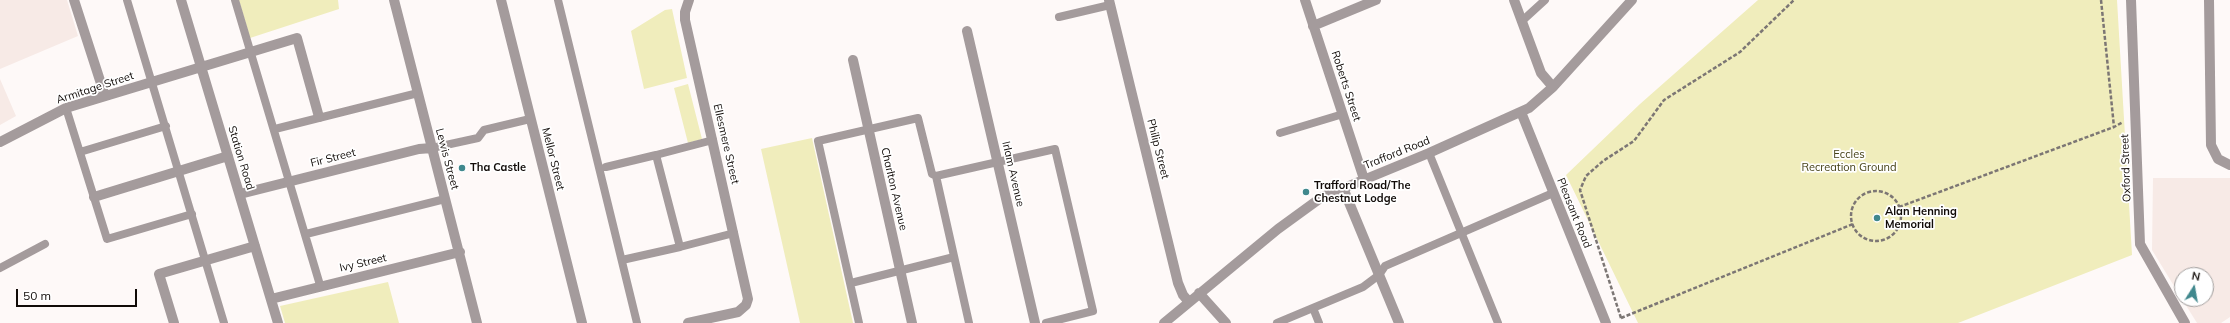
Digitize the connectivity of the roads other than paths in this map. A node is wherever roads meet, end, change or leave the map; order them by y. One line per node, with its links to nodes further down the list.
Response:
1 (74, 0): 27 (street)
2 (128, 0): 24 (lane)
3 (181, 0): 23 (street, Station Road)
4 (235, 0): 21 (lane)
5 (394, 0): 26 (street, Lewis Street)
6 (501, 0): 32 (street, Mellor Street)
7 (558, 0): 66 (lane)
8 (688, 0): 37 (street, Ellesmere Street)
9 (1305, 0): 19 (street, Roberts Street)
10 (1376, 0): 19 (street)
11 (1514, 0): 18 (street)
12 (1545, 0): 18 (lane)
13 (1632, 0): 25 (street, Trafford Road)
14 (2131, 0): 95 (street, Oxford Street)
15 (2209, 0): 45 (street)
16 (1110, 3): 17 (lane); 74 (street, Philip Street)
17 (1058, 17)
18 (1522, 21): 25 (street)
19 (1313, 26): 30 (street, Roberts Street)
20 (967, 31): 44 (street, Irlam Avenue)
21 (250, 51): 23 (street, Armitage Street); 31 (street, Armitage Street); 34 (lane)
22 (853, 60): 35 (street, Charlton Avenue)
23 (201, 67): 24 (street, Armitage Street); 43 (street, Station Road)
24 (152, 82): 27 (street, Armitage Street); 33 (lane)
25 (1553, 87): 29 (street, Trafford Road)
26 (418, 93): 31 (lane); 39 (street, Lewis Street)
27 (105, 96): 28 (street, Armitage Street)
28 (66, 108): 38 (street, Armitage Street); 40 (lane)
29 (1521, 112): 41 (street, Trafford Road); 52 (street, Pleasant Road)
30 (1342, 114): 36 (lane); 49 (street, Roberts Street)
31 (319, 117): 34 (lane)
32 (530, 118): 39 (lane); 81 (street, Mellor Street)
33 (166, 126): 40 (lane); 47 (lane)
34 (275, 129): 50 (lane)
35 (869, 130): 48 (lane); 68 (street, Charlton Avenue); 70 (lane)
36 (1280, 133)
37 (713, 140): 42 (lane); 58 (street, Ellesmere Street)
38 (0, 142)
39 (432, 148): 50 (street, Fir Street); 55 (street, Lewis Street)
40 (80, 152): 54 (lane)
41 (1429, 153): 49 (street, Trafford Road); 59 (lane)
42 (656, 155): 46 (lane); 62 (lane)
43 (228, 156): 47 (street); 53 (street, Station Road)
44 (998, 161): 48 (lane); 87 (street, Irlam Avenue); 88 (lane)
45 (2230, 165)
46 (606, 167)
47 (179, 170): 54 (street); 56 (lane)
48 (936, 176): 64 (lane)
49 (1364, 179): 51 (street, Trafford Road)
50 (290, 181): 53 (street, Fir Street); 57 (lane)
51 (1343, 188): 69 (street); 72 (street, Trafford Road)
52 (1553, 193): 59 (lane); 76 (street, Pleasant Road)
53 (240, 194): 61 (street, Station Road)
54 (94, 197): 56 (lane)
55 (445, 200): 57 (lane); 63 (street, Lewis Street)
56 (192, 214): 65 (lane)
57 (306, 234): 71 (lane)
58 (734, 234): 62 (lane); 83 (street, Ellesmere Street)
59 (1462, 234): 69 (lane); 94 (lane)
60 (45, 244): 67 (lane)
61 (256, 246): 65 (street); 73 (street, Station Road)
62 (680, 247): 66 (lane)
63 (460, 252): 71 (street, Ivy Street); 80 (street, Lewis Street)
64 (954, 257): 68 (lane); 86 (lane)
65 (206, 260): 77 (street); 78 (lane)
66 (622, 260): 82 (lane)
67 (0, 268)
68 (900, 270): 70 (lane); 85 (street, Charlton Avenue)
69 (1379, 275): 75 (lane); 93 (street)
70 (851, 283): 84 (lane)
71 (320, 286): 73 (street, Ivy Street)
72 (1199, 294): 74 (street, Trafford Road); 90 (street)
73 (271, 299): 79 (street, Station Road)
74 (1189, 302): 89 (street, Trafford Road)
75 (1313, 308): 91 (lane); 92 (lane)
76 (1610, 322)
77 (174, 323)
78 (224, 323)
79 (278, 323)
80 (477, 323)
81 (582, 323)
82 (637, 323)
83 (688, 323)
84 (859, 323)
85 (912, 323)
86 (969, 323)
87 (1035, 323)
88 (1046, 323)
89 (1164, 323)
90 (1226, 323)
91 (1277, 323)
92 (1319, 323)
93 (1398, 323)
94 (1498, 323)
95 (2185, 323)

